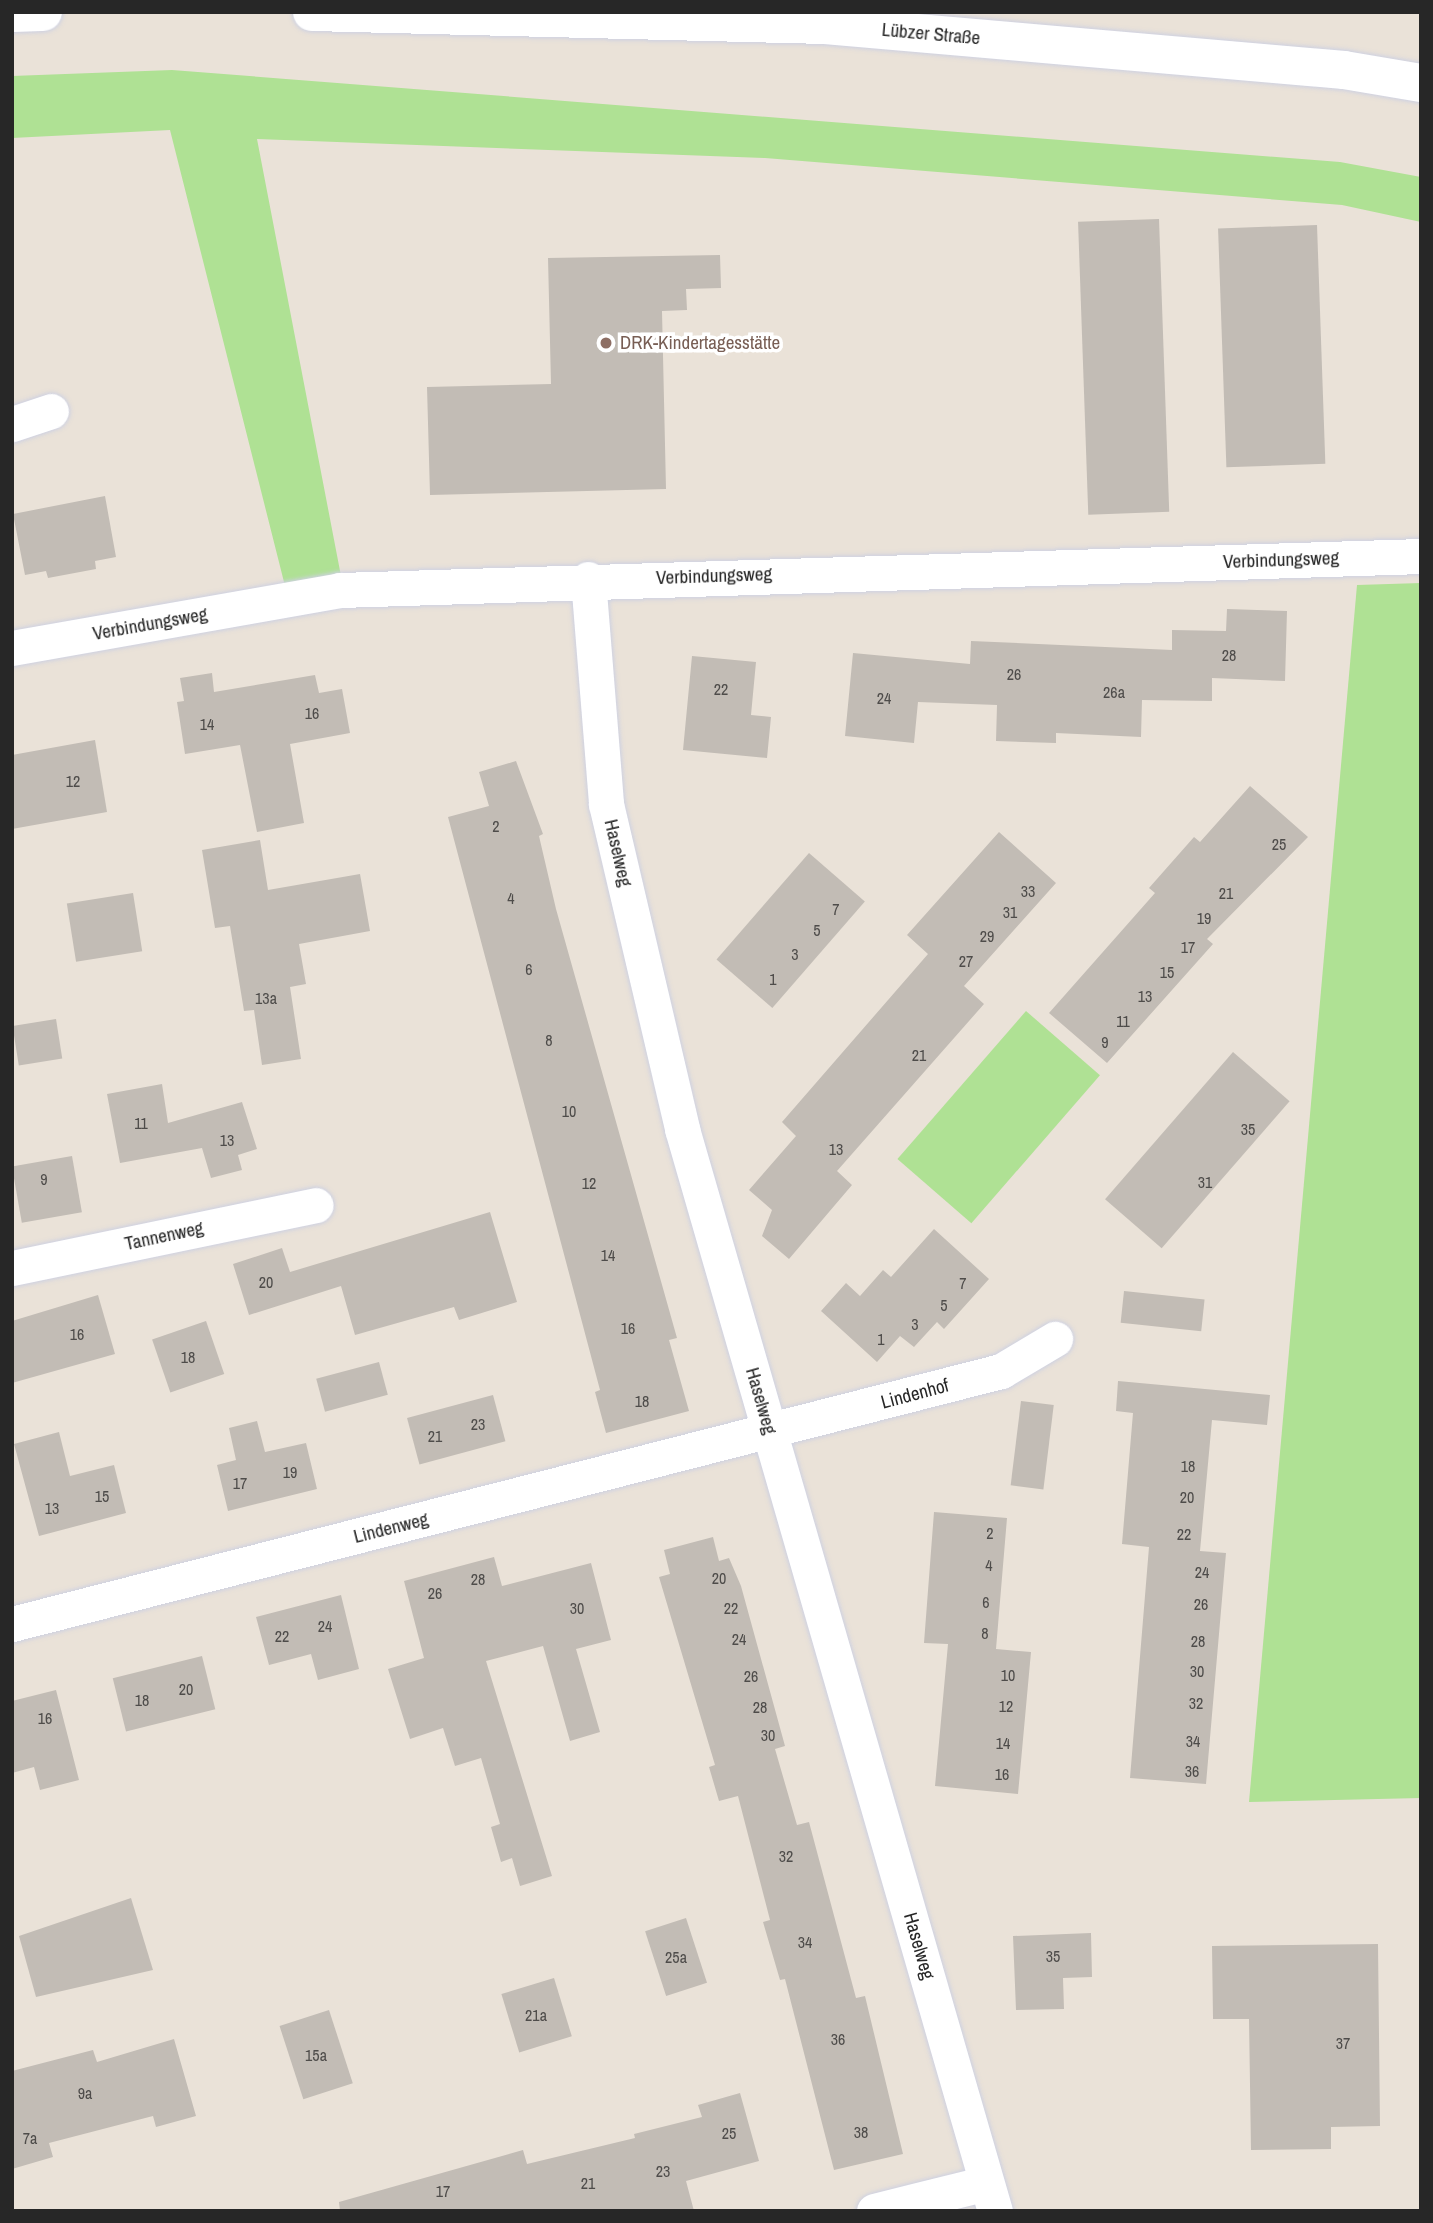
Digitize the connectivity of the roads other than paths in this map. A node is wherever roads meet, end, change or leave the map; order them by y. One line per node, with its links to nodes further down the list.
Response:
1 (43, 12): 3 (street)
2 (312, 12): 4 (street, Lübzer Straße)
3 (12, 13)
4 (1421, 83)
5 (51, 411): 6 (street)
6 (12, 424)
7 (1421, 556): 8 (street, Verbindungsweg)
8 (588, 579): 9 (street, Verbindungsweg); 13 (street, Haselweg)
9 (12, 648)
10 (316, 1205): 11 (street, Tannenweg)
11 (12, 1268)
12 (1055, 1339): 13 (street, Lindenhof)
13 (770, 1433): 14 (street, Lindenweg); 15 (street, Haselweg)
14 (12, 1624)
15 (991, 2197): 16 (street)
16 (874, 2211)

